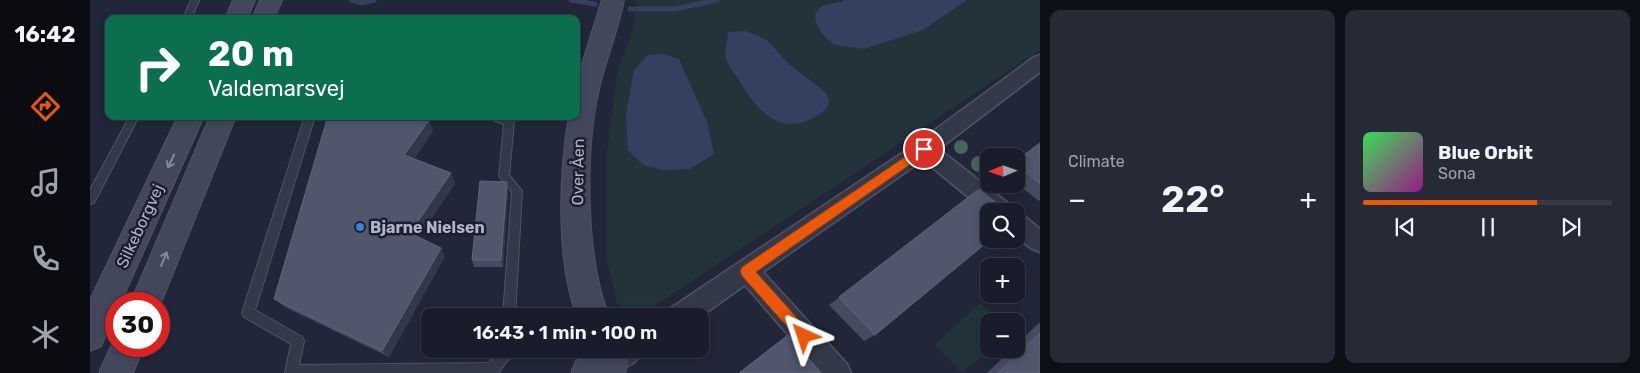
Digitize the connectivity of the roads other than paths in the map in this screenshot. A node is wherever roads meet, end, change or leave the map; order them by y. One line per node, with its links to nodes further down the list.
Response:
1 (195, 0): 5 (lane)
2 (244, 0): 6 (main road)
3 (271, 0): 7 (main road)
4 (613, 0): 22 (main road, Over Åen)
5 (189, 15)
6 (238, 15)
7 (265, 15)
8 (1040, 63): 14 (street)
9 (133, 120): 15 (lane)
10 (189, 120): 24 (main road, Silkeborgvej, one-way to 24)
11 (221, 120): 20 (main road, Silkeborgvej, one-way to 11)
12 (309, 120): 28 (lane)
13 (503, 120): 21 (lane)
14 (924, 149): 16 (street); 19 (street)
15 (90, 200)
16 (992, 203)
17 (1025, 230): 18 (street)
18 (1040, 242)
19 (747, 271): 23 (street); 30 (street)
20 (150, 292)
21 (510, 308)
22 (589, 308)
23 (692, 308)
24 (90, 335)
25 (123, 357): 29 (main road)
26 (502, 358): 27 (lane)
27 (492, 371): 28 (lane)
28 (292, 372)
29 (116, 373)
30 (838, 373)

